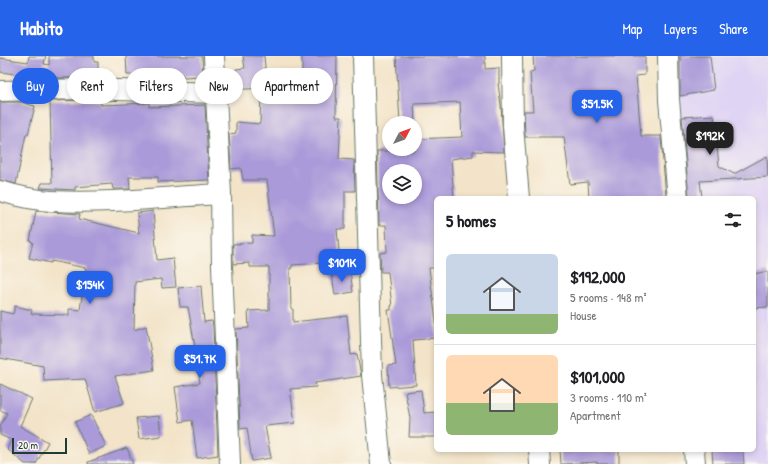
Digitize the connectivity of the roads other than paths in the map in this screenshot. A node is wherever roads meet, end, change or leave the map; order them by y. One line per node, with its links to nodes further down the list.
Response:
1 (214, 56): 5 (street)
2 (363, 56): 16 (street)
3 (512, 56): 11 (street)
4 (668, 56): 12 (street)
5 (215, 68)
6 (0, 91): 7 (street)
7 (195, 92)
8 (217, 104): 10 (street)
9 (0, 191): 10 (street)
10 (221, 194): 15 (street)
11 (519, 196)
12 (678, 196)
13 (539, 452): 17 (street)
14 (694, 452): 18 (street)
15 (230, 464)
16 (381, 464)
17 (540, 464)
18 (695, 464)

